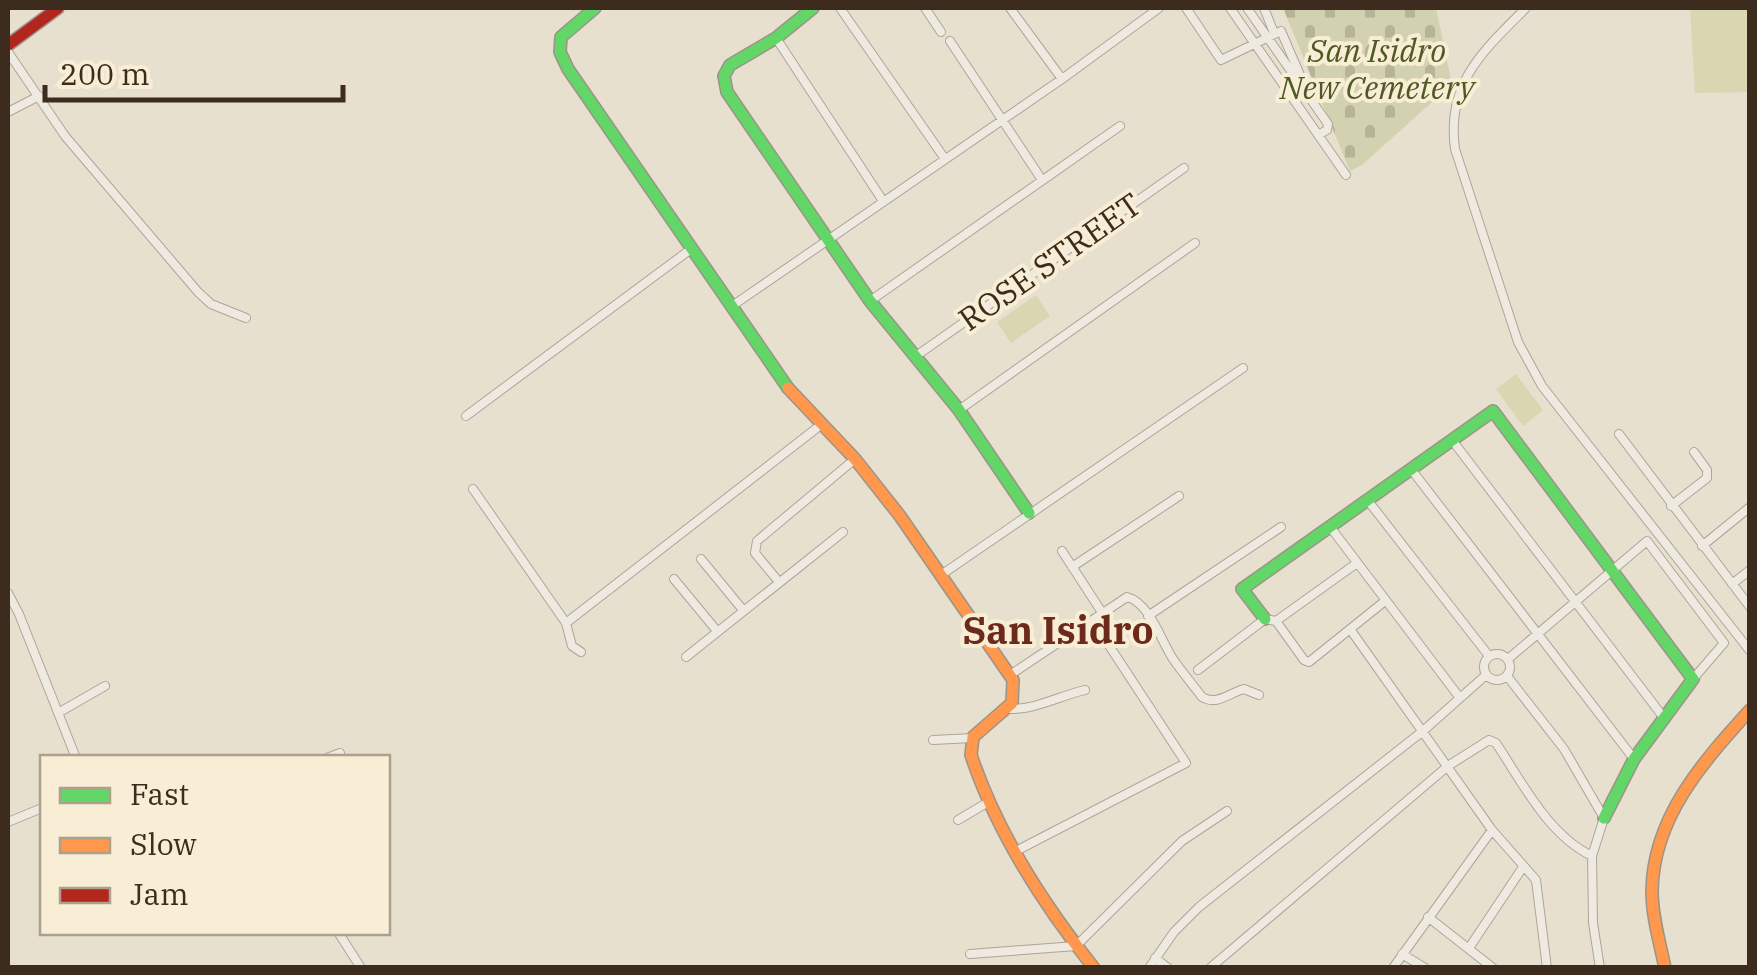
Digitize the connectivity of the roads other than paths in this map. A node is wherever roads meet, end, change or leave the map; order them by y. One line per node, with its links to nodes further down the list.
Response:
1 (58, 8): 18 (street)
2 (595, 8): 34 (street)
3 (813, 8): 15 (street)
4 (840, 8): 27 (street)
5 (925, 8): 13 (street)
6 (1010, 8): 19 (street)
7 (1159, 8): 19 (street)
8 (1186, 8): 17 (street)
9 (1230, 8): 17 (street)
10 (1250, 8): 14 (street)
11 (1264, 8): 14 (street)
12 (1526, 8): 81 (street)
13 (941, 32)
14 (1270, 35): 17 (street); 20 (street); 20 (street)
15 (776, 38): 31 (street); 32 (street)
16 (950, 42): 24 (street)
17 (1255, 44): 21 (street)
18 (8, 49): 22 (street)
19 (1062, 79): 24 (street)
20 (1300, 86): 21 (street); 26 (street)
21 (1290, 93): 26 (street)
22 (39, 96): 23 (street); 37 (street)
23 (8, 112)
24 (1003, 118): 27 (street); 30 (street)
25 (1120, 126): 30 (street)
26 (1318, 136): 29 (street)
27 (944, 159): 31 (street)
28 (1184, 168): 38 (street, ROSE STREET)
29 (1346, 175)
30 (1042, 180): 35 (street)
31 (884, 201): 32 (street)
32 (828, 239): 35 (street); 36 (street)
33 (1195, 244): 40 (street)
34 (691, 249): 36 (street); 41 (street)
35 (870, 301): 38 (street)
36 (732, 306): 42 (street)
37 (246, 318)
38 (916, 356): 40 (street)
39 (1243, 368): 53 (street)
40 (958, 410): 53 (street)
41 (466, 416)
42 (822, 424): 46 (street); 77 (street)
43 (1618, 434): 51 (street)
44 (1452, 440): 47 (street); 62 (street); 69 (street)
45 (1694, 452): 51 (street)
46 (856, 459): 64 (street); 66 (street)
47 (1411, 468): 50 (street); 80 (street)
48 (472, 489): 77 (street)
49 (1179, 496): 61 (street)
50 (1370, 502): 55 (street); 84 (street)
51 (1672, 506): 57 (street)
52 (1750, 507): 57 (street)
53 (1029, 513): 64 (street)
54 (1281, 527): 74 (street)
55 (1331, 528): 60 (street); 75 (street)
56 (842, 532): 66 (street)
57 (1702, 546): 67 (street)
58 (1062, 552): 61 (street)
59 (701, 559): 72 (street)
60 (1357, 563): 70 (street); 75 (street)
61 (1072, 567): 73 (street)
62 (1610, 570): 69 (street); 90 (street); 90 (street)
63 (1750, 570): 67 (street)
64 (940, 574): 87 (street)
65 (674, 579): 79 (street)
66 (779, 582): 72 (street)
67 (1732, 584): 71 (street)
68 (8, 593): 97 (street)
69 (1574, 600): 80 (street); 98 (street)
70 (1385, 601): 78 (street); 94 (street)
71 (1750, 607)
72 (743, 610): 79 (street)
73 (1103, 614): 74 (street); 76 (street)
74 (1148, 616): 93 (street)
75 (1270, 620): 78 (street); 86 (street)
76 (1093, 621): 87 (street); 114 (street)
77 (566, 623): 82 (street)
78 (1350, 629): 99 (street)
79 (717, 631): 83 (street)
80 (1537, 633): 85 (street); 105 (street)
81 (1750, 651)
82 (581, 652)
83 (686, 656)
84 (1488, 656): 85 (street); 88 (street)
85 (1508, 658): 89 (street)
86 (1198, 670)
87 (1010, 675): 95 (street)
88 (1486, 675): 89 (street); 94 (street)
89 (1506, 676): 110 (street)
90 (1694, 680): 98 (street)
91 (105, 686): 97 (street)
92 (1085, 690): 95 (street)
93 (1259, 696)
94 (1460, 698): 99 (street)
95 (1008, 710): 100 (street)
96 (1750, 710): 134 (street)
97 (58, 714): 103 (street)
98 (1664, 718): 105 (street)
99 (1423, 731): 106 (street); 123 (street)
100 (972, 738): 101 (street); 107 (street)
101 (933, 740)
102 (340, 753): 104 (street)
103 (75, 755)
104 (334, 755)
105 (1634, 759): 110 (street)
106 (1448, 766): 113 (street); 115 (street); 128 (street)
107 (990, 801): 111 (street); 114 (street)
108 (40, 809): 112 (street)
109 (1227, 811): 119 (street)
110 (1604, 818): 115 (street)
111 (958, 820)
112 (8, 822)
113 (1492, 830): 116 (street); 117 (street)
114 (1014, 852): 119 (street)
115 (1592, 856): 133 (street)
116 (1523, 867): 120 (street); 132 (street)
117 (1428, 918): 120 (street); 122 (street)
118 (340, 935): 124 (street)
119 (1076, 946): 121 (street); 125 (street)
120 (1469, 948): 131 (street)
121 (970, 954)
122 (1402, 954): 129 (street); 130 (street)
123 (1155, 958): 126 (street); 127 (street)
124 (361, 968)
125 (1094, 968)
126 (1149, 968)
127 (1168, 968)
128 (1210, 968)
129 (1393, 968)
130 (1425, 968)
131 (1493, 968)
132 (1546, 968)
133 (1600, 968)
134 (1665, 968)

